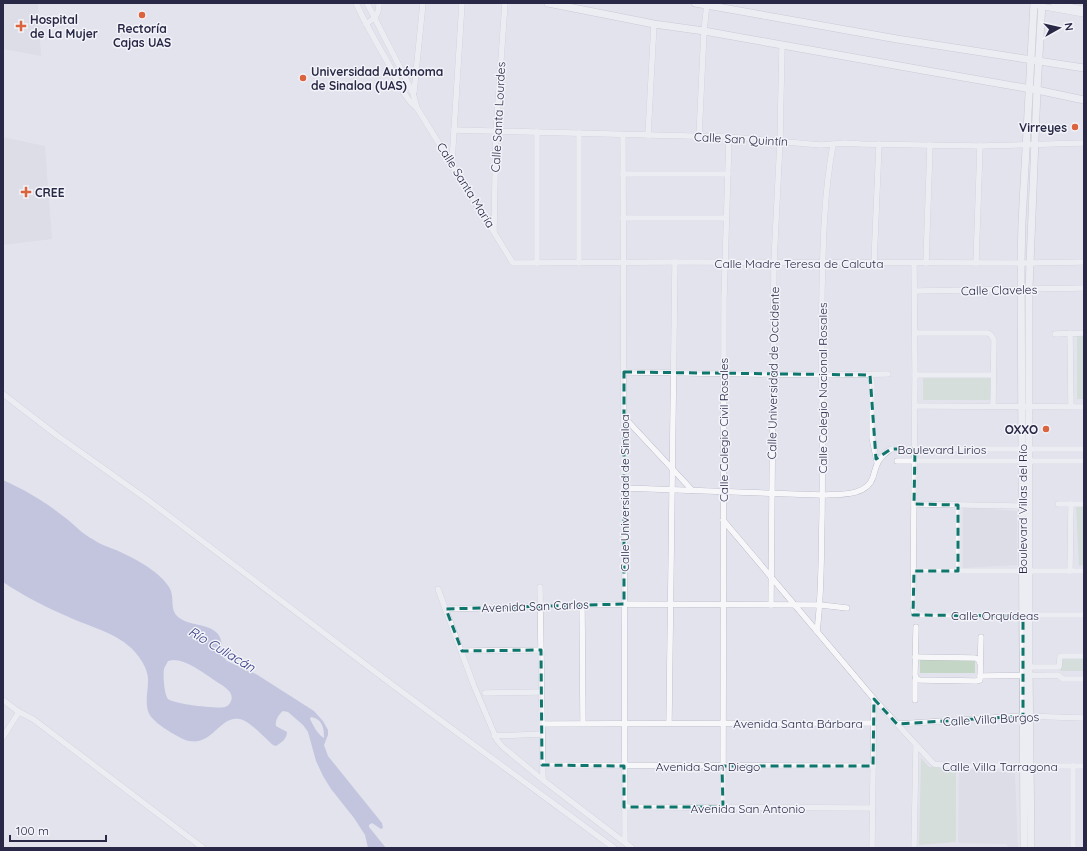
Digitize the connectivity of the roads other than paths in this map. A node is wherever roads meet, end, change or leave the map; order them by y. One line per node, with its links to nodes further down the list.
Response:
1 (356, 3): 14 (street, Calle Santa María)
2 (367, 3): 13 (street)
3 (379, 3): 13 (street)
4 (423, 3): 22 (street)
5 (462, 3): 25 (street)
6 (505, 3): 26 (street, Calle Santa Lourdes)
7 (548, 3): 15 (street)
8 (695, 3): 10 (street)
9 (1053, 3): 12 (street)
10 (707, 4): 16 (street); 18 (street)
11 (1038, 4): 12 (street); 18 (street, Boulevard Villas del Río)
12 (1083, 10)
13 (374, 19): 14 (street); 22 (street)
14 (366, 24): 24 (street, Calle Santa María)
15 (654, 24): 16 (street); 30 (street)
16 (704, 31): 17 (street); 31 (street)
17 (782, 46): 20 (street); 33 (street, Calle Universidad de Occidente)
18 (1035, 61): 19 (street); 20 (street, Boulevard Villas del Río); 21 (street, Boulevard Villas del Río)
19 (1084, 68)
20 (1029, 89): 21 (street); 38 (street, Boulevard Villas del Río)
21 (1037, 90): 23 (street); 39 (street, Boulevard Villas del Río)
22 (414, 93): 24 (street)
23 (1084, 100)
24 (415, 106): 41 (street, Calle Santa María)
25 (454, 130): 26 (street, Calle San Quintín); 41 (street)
26 (496, 131): 27 (street, Calle San Quintín); 46 (street, Calle Santa Lourdes)
27 (537, 132): 28 (street, Calle San Quintín); 53 (street)
28 (579, 133): 29 (street, Calle San Quintín); 54 (street)
29 (623, 134): 30 (street, Calle San Quintín); 42 (street, Calle Universidad de Sinaloa)
30 (648, 135): 31 (street, Calle San Quintín)
31 (699, 136): 32 (street, Calle San Quintín)
32 (729, 137): 33 (street, Calle San Quintín); 43 (street, Calle Colegio Civil Rosales)
33 (780, 141): 35 (street, Calle San Quintín); 50 (street, Calle Universidad de Occidente)
34 (1084, 143): 39 (street, Calle San Quintín)
35 (833, 144): 36 (street, Calle San Quintín); 55 (street, Calle Colegio Nacional Rosales)
36 (879, 144): 37 (street, Calle San Quintín); 56 (street)
37 (930, 145): 40 (street, Calle San Quintín); 58 (street)
38 (1027, 145): 39 (street, Calle San Quintín); 40 (street, Calle San Quintín); 60 (street, Boulevard Villas del Río)
39 (1035, 145): 61 (street, Boulevard Villas del Río)
40 (980, 146): 59 (street)
41 (452, 162): 46 (street, Calle Santa María)
42 (623, 174): 43 (street); 44 (street, Calle Universidad de Sinaloa)
43 (728, 174): 45 (street, Calle Colegio Civil Rosales)
44 (623, 218): 45 (street); 47 (street, Calle Universidad de Sinaloa)
45 (726, 218): 49 (street, Calle Colegio Civil Rosales)
46 (494, 231): 52 (street, Calle Santa María)
47 (623, 262): 48 (street, Calle Madre Teresa de Calcuta); 54 (street, Calle Madre Teresa de Calcuta); 70 (street, Calle Universidad de Sinaloa)
48 (675, 262): 49 (street, Calle Madre Teresa de Calcuta); 71 (street)
49 (724, 262): 50 (street, Calle Madre Teresa de Calcuta); 72 (street, Calle Colegio Civil Rosales)
50 (774, 262): 55 (street, Calle Madre Teresa de Calcuta); 73 (street, Calle Universidad de Occidente)
51 (1084, 262): 61 (street, Calle Madre Teresa de Calcuta)
52 (513, 263): 53 (street, Calle Madre Teresa de Calcuta)
53 (537, 263): 54 (street, Calle Madre Teresa de Calcuta)
54 (579, 263)
55 (823, 263): 56 (street, Calle Madre Teresa de Calcuta); 75 (street, Calle Colegio Nacional Rosales)
56 (874, 263): 57 (street, Calle Madre Teresa de Calcuta)
57 (914, 263): 58 (street, Calle Madre Teresa de Calcuta); 65 (street)
58 (926, 263): 59 (street, Calle Madre Teresa de Calcuta)
59 (976, 263): 60 (street, Calle Madre Teresa de Calcuta)
60 (1021, 263): 61 (street, Calle Madre Teresa de Calcuta); 63 (street, Boulevard Villas del Río)
61 (1029, 263): 64 (street, Boulevard Villas del Río)
62 (1084, 288): 64 (street, Calle Claveles)
63 (1021, 289): 64 (street, Calle Claveles); 65 (street, Calle Claveles); 82 (street, Boulevard Villas del Río)
64 (1029, 289): 82 (street, Boulevard Villas del Río)
65 (915, 291): 66 (street)
66 (915, 333): 77 (street); 78 (street)
67 (1070, 333): 68 (street); 69 (street); 83 (street)
68 (1084, 333)
69 (1055, 334)
70 (624, 372): 71 (street); 85 (street, Calle Universidad de Sinaloa)
71 (674, 373): 72 (street); 94 (street)
72 (724, 374): 73 (street); 98 (street, Calle Colegio Civil Rosales)
73 (773, 374): 75 (street); 99 (street, Calle Universidad de Occidente)
74 (888, 374): 76 (street)
75 (821, 375): 76 (street); 100 (street, Calle Colegio Nacional Rosales)
76 (870, 375): 93 (street)
77 (915, 375): 78 (street); 80 (street)
78 (993, 375): 81 (street)
79 (3, 394): 173 (street)
80 (915, 406): 81 (street); 86 (street)
81 (993, 406): 82 (street)
82 (1025, 406): 83 (street); 87 (street, Boulevard Villas del Río)
83 (1071, 406): 84 (street)
84 (1084, 407)
85 (624, 417): 94 (street); 95 (street, Calle Universidad de Sinaloa)
86 (914, 450): 87 (street, Boulevard Lirios); 90 (street); 93 (street, Boulevard Lirios)
87 (1026, 450): 88 (street, Boulevard Lirios); 91 (street, Boulevard Villas del Río)
88 (1084, 450)
89 (897, 461): 90 (street, Boulevard Lirios)
90 (914, 461): 91 (street, Boulevard Lirios); 101 (street)
91 (1026, 461): 92 (street, Boulevard Lirios); 106 (street, Boulevard Villas del Río); 110 (street, Boulevard Villas del Río)
92 (1084, 461)
93 (877, 462): 100 (street, Boulevard Lirios)
94 (672, 468): 96 (street); 97 (street)
95 (624, 488): 96 (street, Boulevard Lirios); 116 (street, Calle Universidad de Sinaloa)
96 (672, 490): 97 (street, Boulevard Lirios); 117 (street)
97 (692, 490): 98 (street, Boulevard Lirios)
98 (723, 491): 99 (street, Boulevard Lirios); 107 (street, Calle Colegio Civil Rosales)
99 (772, 493): 100 (street, Boulevard Lirios); 113 (street, Calle Universidad de Occidente)
100 (822, 494): 122 (street, Calle Colegio Nacional Rosales)
101 (914, 504): 105 (street); 108 (street)
102 (1058, 504): 103 (street)
103 (1071, 504): 104 (street); 111 (street)
104 (1084, 504)
105 (958, 505): 106 (street); 109 (street)
106 (1022, 506): 110 (street, Boulevard Villas del Río)
107 (723, 520): 113 (street, Calle Villa Tarragona); 118 (street, Calle Colegio Civil Rosales)
108 (914, 571): 109 (street); 127 (street, Calle Orquídeas)
109 (958, 571): 110 (street)
110 (1026, 571): 111 (street); 127 (street, Boulevard Villas del Río)
111 (1070, 571): 112 (street)
112 (1084, 571)
113 (772, 577): 119 (street, Calle Universidad de Occidente); 121 (street, Calle Villa Tarragona)
114 (540, 587): 123 (street)
115 (438, 589): 125 (street)
116 (624, 604): 117 (street, Avenida San Carlos); 120 (street, Avenida San Carlos); 152 (street, Calle Universidad de Sinaloa)
117 (671, 604): 118 (street, Avenida San Carlos); 153 (street)
118 (723, 604): 119 (street, Avenida San Carlos); 154 (street, Calle Colegio Civil Rosales)
119 (771, 604): 121 (street, Avenida San Carlos)
120 (582, 605): 123 (street, Avenida San Carlos); 149 (street)
121 (793, 605): 122 (street, Avenida San Carlos); 129 (street, Calle Villa Tarragona)
122 (820, 605): 124 (street, Avenida San Carlos); 129 (street, Calle Colegio Nacional Rosales)
123 (541, 606): 125 (street, Avenida San Carlos); 131 (street)
124 (847, 608)
125 (446, 609): 132 (street)
126 (1084, 615): 127 (street, Calle Orquídeas)
127 (1026, 616): 136 (street, Boulevard Villas del Río)
128 (916, 627): 134 (street)
129 (817, 632): 143 (street, Calle Villa Tarragona)
130 (981, 637): 135 (street)
131 (541, 650): 132 (street); 141 (street)
132 (462, 651): 157 (street)
133 (1084, 656): 136 (street)
134 (915, 657): 135 (street); 140 (street)
135 (980, 664): 138 (street)
136 (1026, 667): 137 (street, Boulevard Villas del Río)
137 (1026, 675): 138 (street); 139 (street); 147 (street, Boulevard Villas del Río)
138 (980, 676): 140 (street)
139 (1084, 679)
140 (919, 680): 145 (street)
141 (541, 692): 142 (street); 151 (street)
142 (485, 693)
143 (874, 699): 150 (street); 155 (street, Calle Villa Tarragona)
144 (3, 700): 146 (street)
145 (915, 700)
146 (19, 712): 158 (street); 172 (street)
147 (1026, 716): 148 (street, Calle Villa Burgos); 155 (street, Calle Villa Burgos); 164 (street, Boulevard Villas del Río)
148 (1084, 718)
149 (583, 723): 151 (street, Avenida Santa Bárbara); 152 (street, Avenida Santa Bárbara)
150 (874, 723): 154 (street, Avenida Santa Bárbara); 163 (street)
151 (542, 724): 156 (street)
152 (623, 724): 153 (street, Avenida Santa Bárbara); 161 (street, Calle Universidad de Sinaloa)
153 (669, 724): 154 (street, Avenida Santa Bárbara)
154 (722, 724): 162 (street, Calle Colegio Civil Rosales)
155 (897, 724): 159 (street, Calle Villa Tarragona)
156 (542, 734): 157 (street); 160 (street)
157 (494, 736): 167 (street)
158 (3, 737)
159 (916, 746): 164 (street, Calle Villa Tarragona); 176 (street)
160 (542, 765): 161 (street, Avenida San Diego); 167 (street)
161 (624, 766): 162 (street, Avenida San Diego); 169 (street, Calle Universidad de Sinaloa)
162 (722, 766): 163 (street, Avenida San Diego); 168 (street, Calle Colegio Civil Rosales)
163 (873, 766): 170 (street)
164 (1027, 766): 165 (street, Calle Villa Tarragona); 177 (street, Boulevard Villas del Río); 178 (street, Boulevard Villas del Río)
165 (1073, 766): 166 (street, Calle Villa Tarragona); 179 (street)
166 (1084, 766)
167 (543, 780): 171 (street)
168 (723, 807): 169 (street, Avenida San Antonio); 170 (street, Avenida San Antonio)
169 (624, 808): 171 (street, Calle Universidad de Sinaloa)
170 (872, 808): 175 (street)
171 (625, 842): 174 (street)
172 (203, 848)
173 (614, 848)
174 (632, 848)
175 (872, 848)
176 (914, 848)
177 (1024, 848)
178 (1031, 848)
179 (1073, 848)

